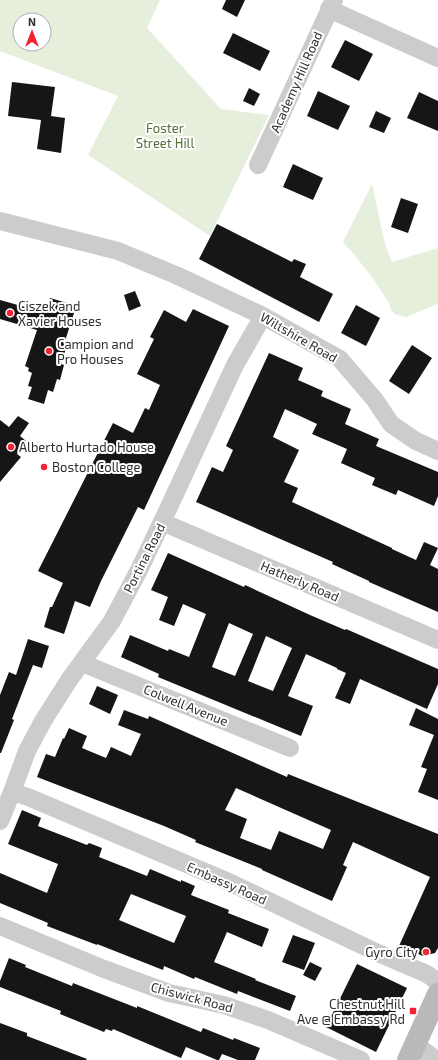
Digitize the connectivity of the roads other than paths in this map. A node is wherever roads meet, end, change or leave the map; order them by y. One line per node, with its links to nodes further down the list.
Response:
1 (331, 4): 2 (street); 3 (street, Academy Hill Road)
2 (438, 58)
3 (258, 164)
4 (0, 221): 5 (street, Wiltshire Road)
5 (263, 316): 6 (street, Wiltshire Road); 7 (street, Portina Road)
6 (438, 451)
7 (162, 522): 8 (street, Hatherly Road); 9 (street, Portina Road)
8 (438, 640)
9 (82, 663): 10 (street, Colwell Avenue); 11 (street, Portina Road)
10 (290, 748)
11 (12, 792): 12 (street, Portina Road); 14 (street, Embassy Road)
12 (0, 821)
13 (0, 926): 17 (street, Chiswick Road)
14 (438, 982)
15 (438, 994): 16 (main road)
16 (412, 1052): 18 (street)
17 (360, 1060)
18 (437, 1060)

